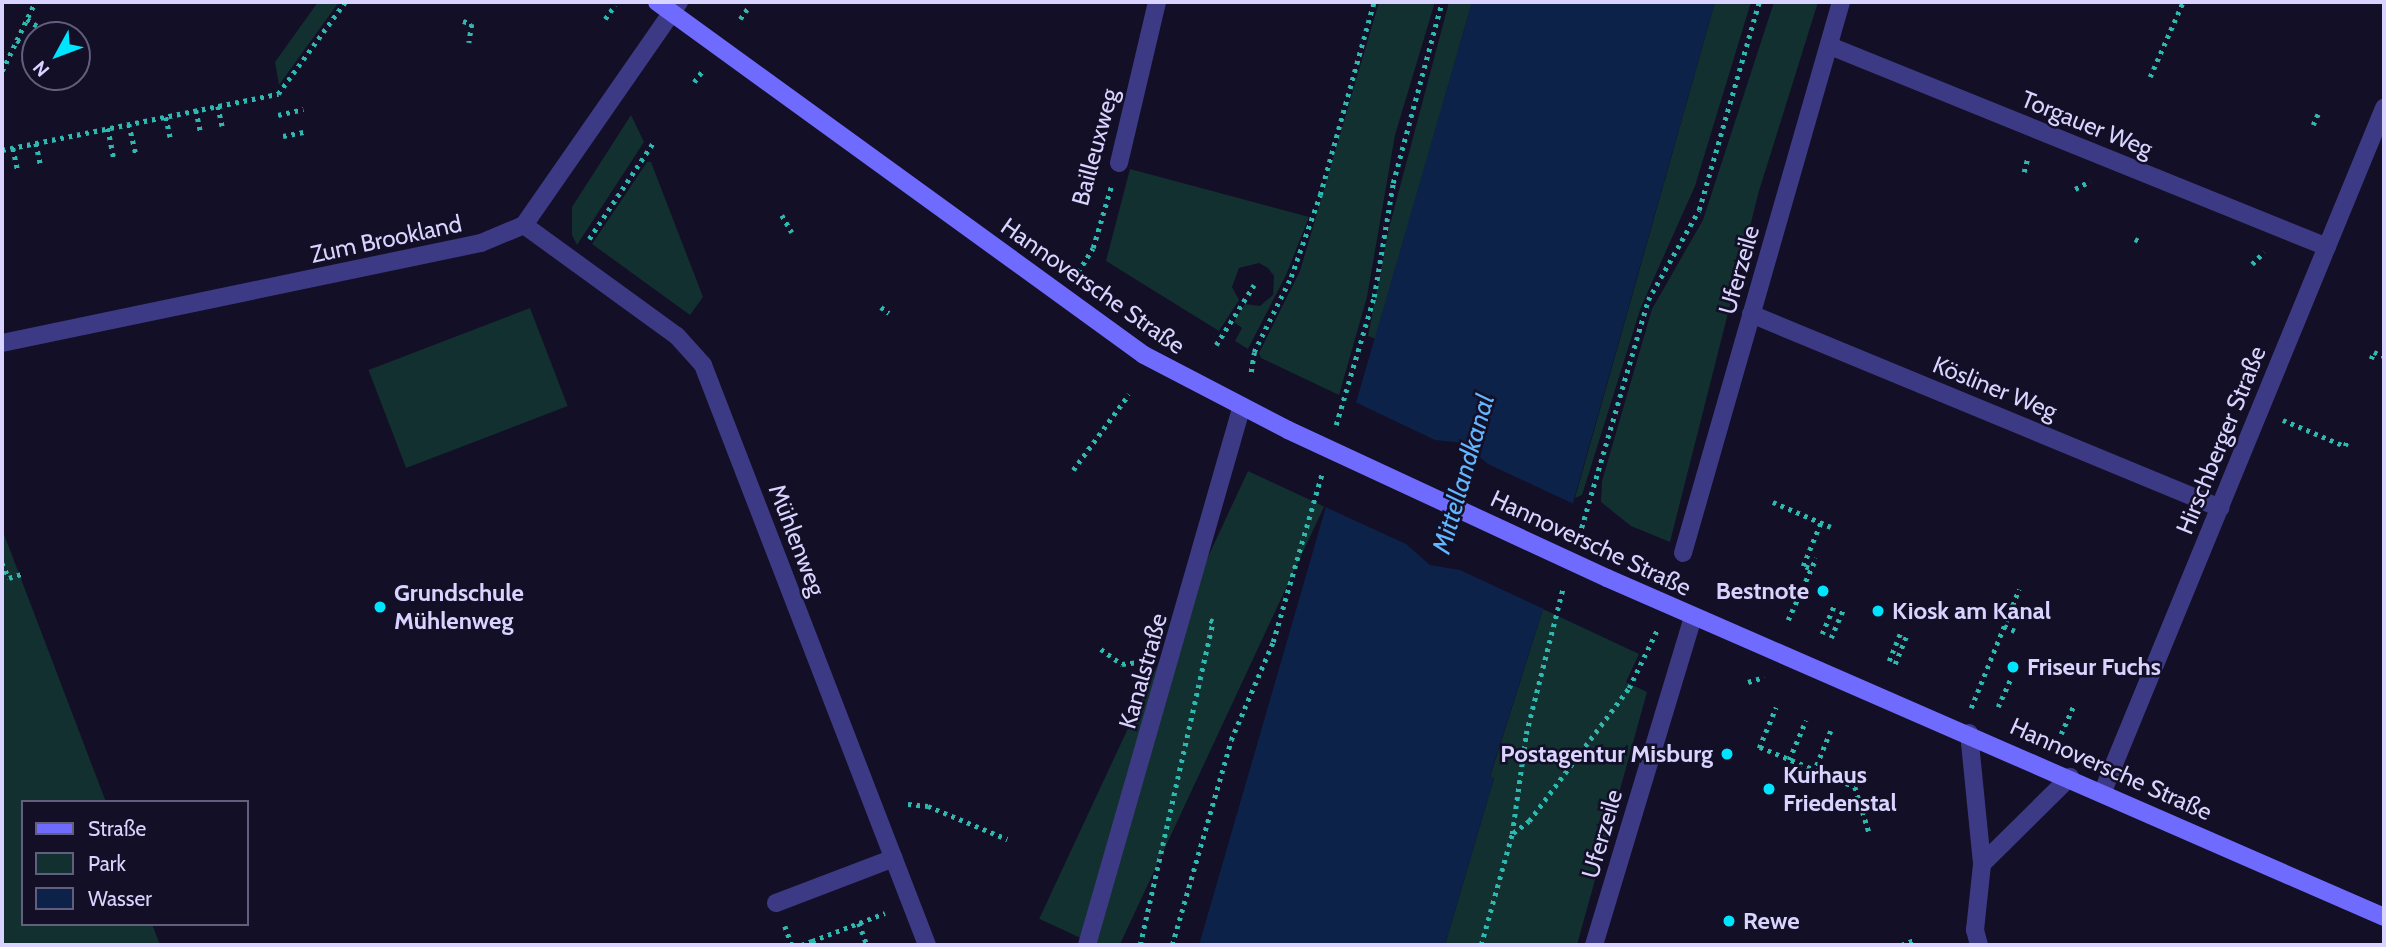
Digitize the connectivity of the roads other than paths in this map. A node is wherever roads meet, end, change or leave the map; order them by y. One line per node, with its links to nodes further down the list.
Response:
1 (1157, 2): 6 (street, Bailleuxweg)
2 (1842, 2): 4 (street, Uferzeile)
3 (669, 5): 7 (street); 11 (main road, Hannoversche Straße)
4 (1830, 46): 8 (street, Torgauer Weg); 9 (street, Uferzeile)
5 (2384, 108): 8 (street, Hirschberger Straße)
6 (1119, 163)
7 (524, 225): 10 (street, Zum Brookland); 18 (street, Mühlenweg)
8 (2327, 247): 12 (street, Hirschberger Straße)
9 (1751, 314): 12 (street, Kösliner Weg); 13 (street, Uferzeile)
10 (2, 344)
11 (1241, 409): 14 (main road, Hannoversche Straße, bridge); 23 (street, Kanalstraße)
12 (2220, 508): 17 (street, Hirschberger Straße)
13 (1683, 553)
14 (1693, 617): 15 (main road, Hannoversche Straße); 24 (street, Uferzeile)
15 (1969, 733): 16 (main road, Hannoversche Straße); 19 (street)
16 (2070, 777): 17 (main road, Hannoversche Straße); 19 (street)
17 (2104, 791): 21 (main road, Hannoversche Straße)
18 (894, 858): 20 (street); 22 (street, Mühlenweg)
19 (1982, 863): 25 (street)
20 (776, 903)
21 (2384, 917)
22 (927, 945)
23 (1087, 945)
24 (1594, 945)
25 (1979, 945)

